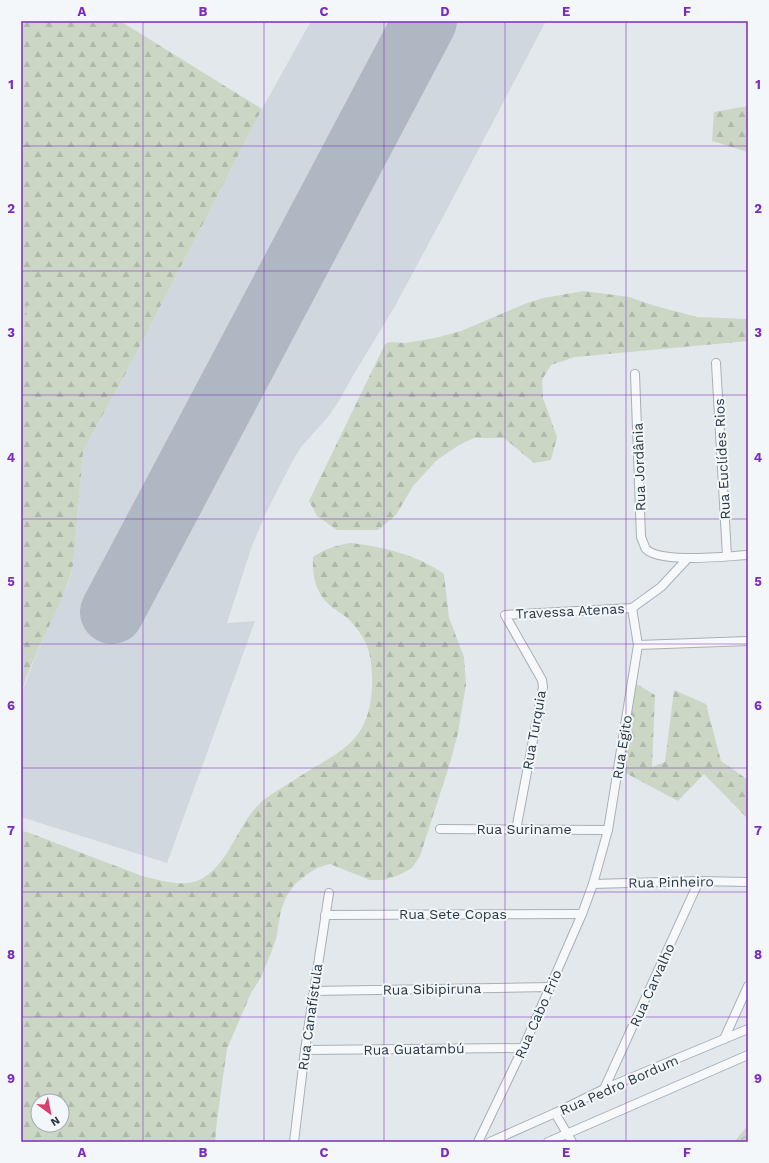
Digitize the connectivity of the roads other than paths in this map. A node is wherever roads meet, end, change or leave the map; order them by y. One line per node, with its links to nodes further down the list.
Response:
1 (716, 363): 4 (street, Rua Euclídes Rios)
2 (635, 374): 5 (street, Rua Jordânia)
3 (748, 555): 4 (street)
4 (727, 556): 5 (street)
5 (688, 558): 6 (street, Travessa Atenas)
6 (632, 608): 7 (street, Travessa Atenas); 9 (street, Rua Egito)
7 (505, 615): 11 (street, Rua Turquia)
8 (748, 641): 9 (street)
9 (638, 645): 12 (street, Rua Egito)
10 (440, 829): 11 (street, Rua Suriname)
11 (516, 830): 12 (street, Rua Suriname)
12 (608, 830): 15 (street, Rua Egito)
13 (699, 881): 14 (street, Rua Pinheiro); 15 (street, Rua Pinheiro); 27 (street, Rua Carvalho)
14 (748, 882)
15 (593, 884): 18 (street, Rua Cabo Frio)
16 (329, 893): 17 (street, Rua Canafístula)
17 (325, 914): 18 (street, Rua Sete Copas); 21 (street, Rua Canafístula)
18 (582, 914): 20 (street, Rua Cabo Frio)
19 (748, 986): 23 (street)
20 (550, 987): 21 (street, Rua Sibipiruna); 24 (street, Rua Cabo Frio)
21 (314, 991): 25 (street, Rua Canafístula)
22 (748, 1029): 23 (street, Rua Pedro Bordum)
23 (724, 1039): 27 (street, Rua Pedro Bordum)
24 (523, 1048): 25 (street, Rua Guatambú); 31 (street, Rua Cabo Frio)
25 (305, 1050): 30 (street, Rua Canafístula)
26 (748, 1055): 29 (street, Rua Pedro Bordum)
27 (604, 1089): 28 (street, Rua Pedro Bordum)
28 (555, 1113): 29 (street); 32 (street, Rua Pedro Bordum)
29 (566, 1134): 33 (street, Rua Pedro Bordum); 34 (street)
30 (294, 1142)
31 (478, 1142)
32 (490, 1142)
33 (548, 1142)
34 (572, 1142)

